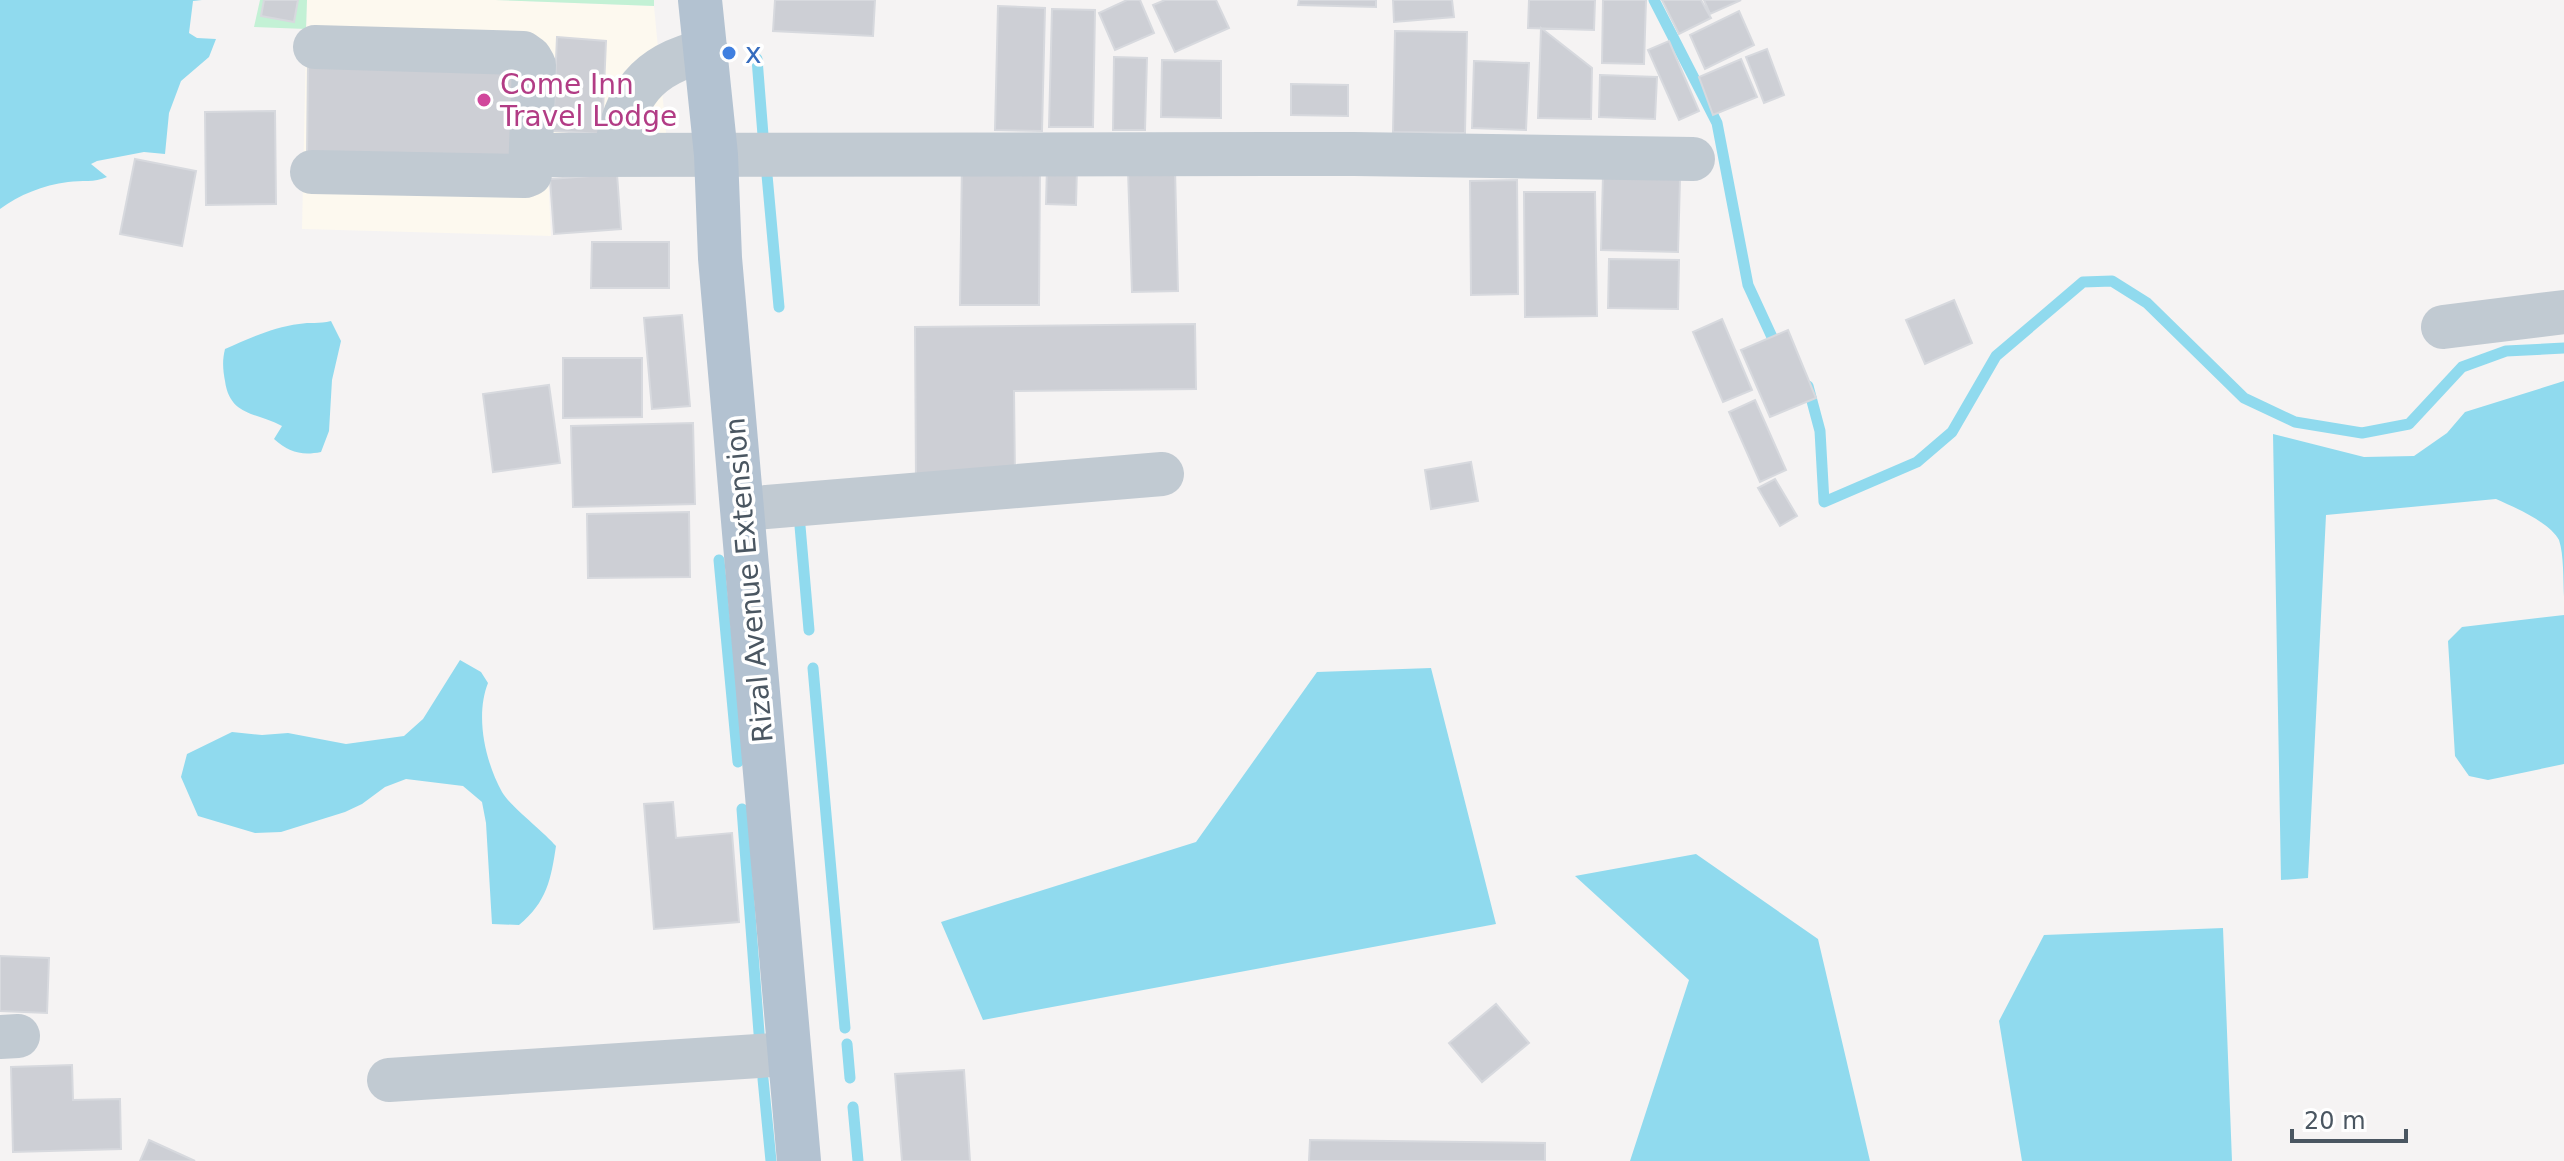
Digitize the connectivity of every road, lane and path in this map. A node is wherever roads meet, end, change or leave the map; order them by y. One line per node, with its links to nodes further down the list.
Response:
1 (700, 0): 3 (main road, Rizal Avenue Extension)
2 (315, 47): 4 (street)
3 (706, 51): 5 (street); 6 (main road, Rizal Avenue Extension)
4 (531, 155): 5 (street); 8 (street)
5 (615, 155): 6 (street)
6 (716, 155): 7 (street); 12 (main road, Rizal Avenue Extension)
7 (1693, 159)
8 (312, 172)
9 (2564, 312): 10 (street)
10 (2443, 327)
11 (1162, 474): 12 (street)
12 (743, 509): 13 (main road, Rizal Avenue Extension)
13 (789, 1054): 14 (street); 15 (main road, Rizal Avenue Extension)
14 (389, 1080)
15 (799, 1161)

